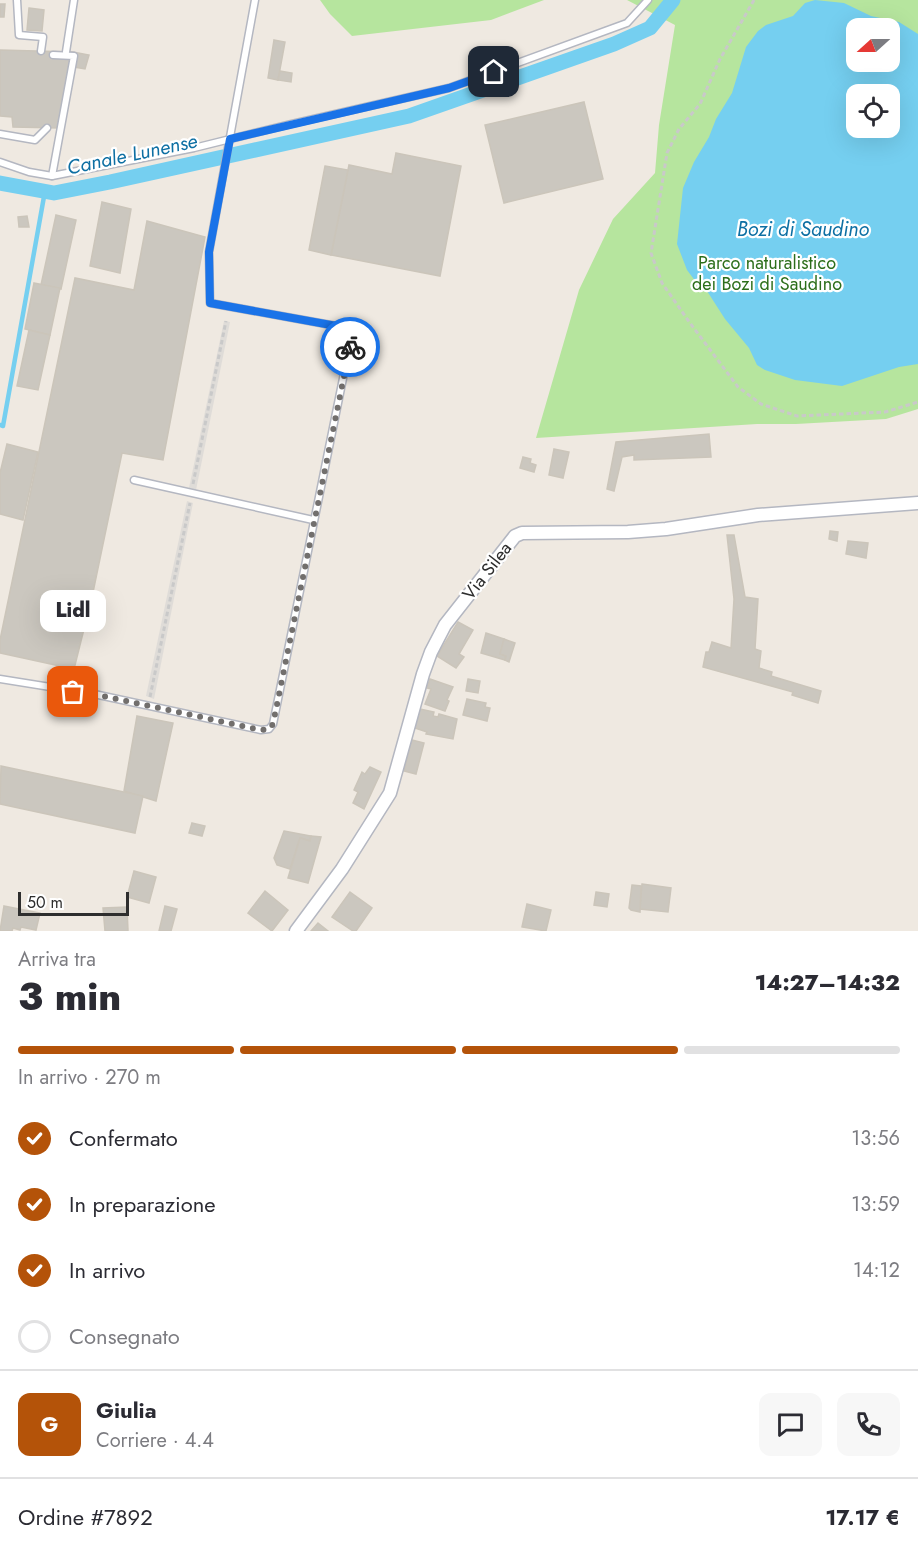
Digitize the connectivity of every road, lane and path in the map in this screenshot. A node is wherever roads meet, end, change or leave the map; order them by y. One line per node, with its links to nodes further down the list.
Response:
1 (17, 0): 6 (lane)
2 (74, 0): 7 (lane)
3 (255, 0): 11 (lane)
4 (648, 0): 11 (lane)
5 (754, 0): 15 (path)
6 (41, 51)
7 (66, 52)
8 (53, 55): 13 (lane)
9 (47, 128): 10 (lane)
10 (0, 134)
11 (230, 139): 13 (lane); 20 (lane)
12 (0, 162): 13 (lane)
13 (52, 176)
14 (226, 321): 17 (path)
15 (918, 402)
16 (134, 480): 20 (lane)
17 (193, 489)
18 (190, 502): 22 (path)
19 (918, 503): 23 (street, Via Silea)
20 (313, 520): 21 (lane)
21 (0, 680)
22 (150, 698)
23 (296, 931)

